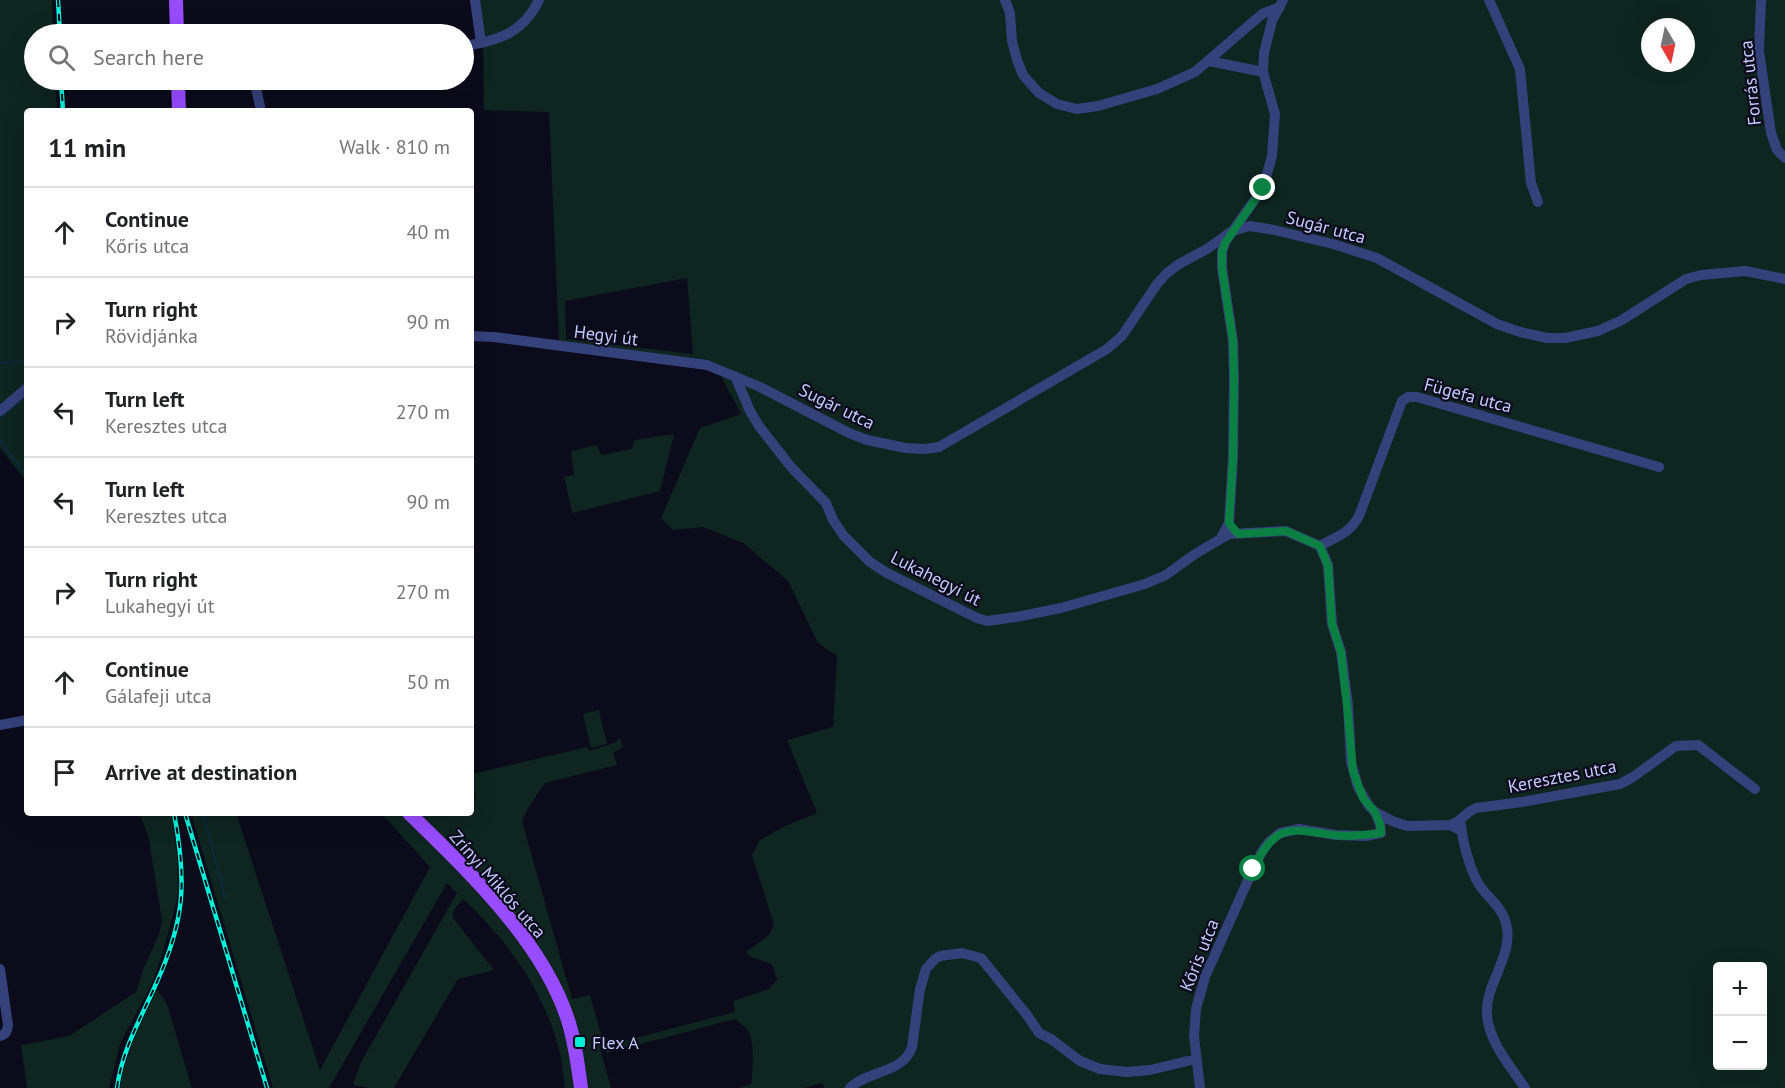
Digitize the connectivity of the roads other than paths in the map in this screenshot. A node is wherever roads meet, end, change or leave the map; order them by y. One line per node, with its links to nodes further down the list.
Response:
1 (176, 0): 8 (main road)
2 (475, 0): 9 (street)
3 (539, 0): 9 (street)
4 (1005, 0): 11 (street)
5 (1489, 0): 18 (street)
6 (1761, 0): 17 (street, Forrás utca)
7 (1281, 3): 11 (street); 12 (street)
8 (177, 24)
9 (481, 43): 10 (street)
10 (474, 44)
11 (1209, 61): 12 (street)
12 (1263, 72): 19 (street)
13 (178, 90): 15 (main road)
14 (256, 90): 16 (street)
15 (178, 108)
16 (260, 108)
17 (1785, 158)
18 (1538, 202)
19 (1232, 231): 20 (street, Sugár utca); 22 (street, Sugár utca); 26 (street)
20 (1785, 279)
21 (474, 336): 22 (street, Hegyi út)
22 (735, 376): 28 (street, Lukahegyi út)
23 (24, 391): 24 (street)
24 (0, 411)
25 (1659, 467): 29 (street, Fügefa utca)
26 (1229, 523): 27 (street); 28 (street)
27 (1238, 534): 28 (street, Lukahegyi út); 29 (street)
28 (1221, 537)
29 (1320, 546): 33 (street)
30 (24, 721): 31 (street)
31 (0, 725)
32 (1755, 789): 35 (street, Keresztes utca)
33 (1375, 812): 37 (street, Keresztes utca); 39 (street)
34 (412, 816): 43 (main road, Zrínyi Miklós utca)
35 (1460, 819): 36 (street, Keresztes utca); 38 (street)
36 (1449, 825): 37 (street, Keresztes utca); 38 (street, Keresztes utca)
37 (1407, 826): 39 (street)
38 (1462, 831): 46 (street)
39 (1381, 833): 42 (street, Kőris utca)
40 (0, 969): 41 (street)
41 (2, 1035)
42 (1196, 1059): 44 (street); 45 (street, Kőris utca)
43 (581, 1088)
44 (850, 1088)
45 (1200, 1088)
46 (1525, 1088)

